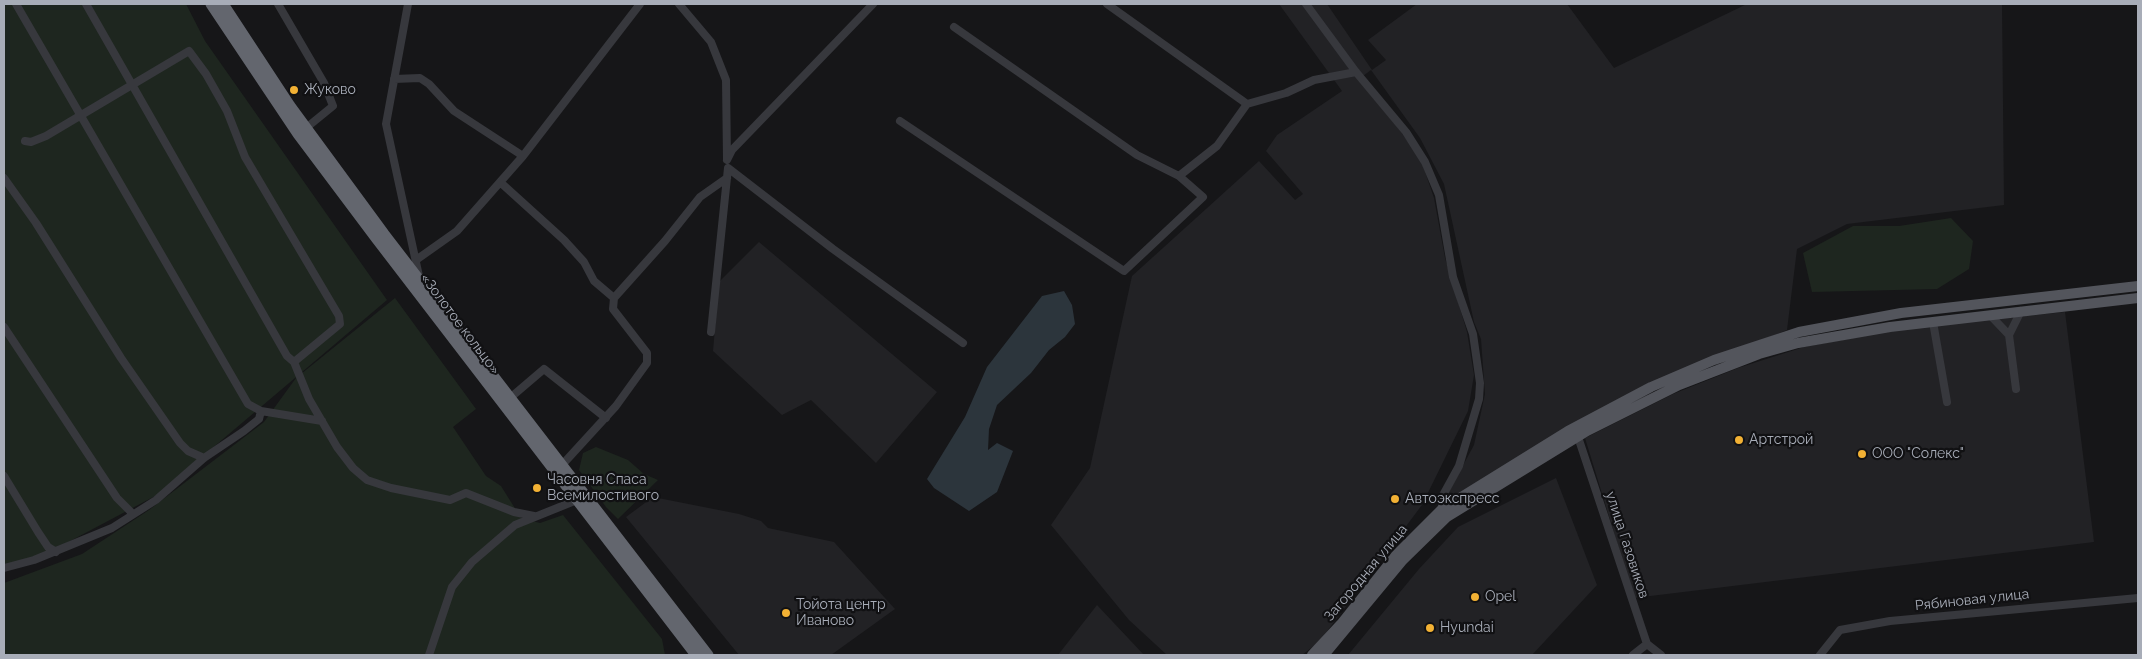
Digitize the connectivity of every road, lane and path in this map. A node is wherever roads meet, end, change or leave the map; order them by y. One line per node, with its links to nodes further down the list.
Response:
1 (16, 4): 17 (street)
2 (86, 4): 15 (street)
3 (211, 4): 31 (highway, «Золотое кольцо»)
4 (223, 4): 19 (highway, «Золотое кольцо»)
5 (278, 4): 19 (street)
6 (408, 4): 14 (street)
7 (640, 4): 21 (street)
8 (679, 4): 22 (street)
9 (873, 4): 22 (street)
10 (1107, 4): 16 (street)
11 (1306, 4): 13 (street)
12 (954, 27): 24 (street)
13 (1356, 72): 16 (street); 53 (street)
14 (394, 79): 21 (street); 28 (street)
15 (133, 85): 17 (street); 41 (street); 41 (street)
16 (1247, 104): 24 (street)
17 (81, 114): 20 (street); 45 (street)
18 (900, 121): 24 (street)
19 (306, 128): 29 (highway, «Золотое кольцо»)
20 (25, 141)
21 (523, 156): 27 (street)
22 (727, 160): 23 (street)
23 (728, 168): 26 (street); 40 (street)
24 (1178, 176)
25 (4, 178): 49 (street)
26 (727, 178): 32 (street); 38 (street)
27 (500, 182): 28 (street); 32 (street)
28 (416, 260): 29 (street)
29 (419, 280): 31 (street); 43 (highway, «Золотое кольцо»)
30 (2138, 286): 53 (main road)
31 (418, 293): 52 (highway, «Золотое кольцо»)
32 (614, 298): 46 (street)
33 (2138, 298): 34 (main road)
34 (2021, 311): 35 (main road); 39 (street)
35 (1990, 315): 36 (main road); 39 (street)
36 (1933, 322): 44 (street); 48 (main road)
37 (4, 327): 54 (street)
38 (711, 332)
39 (2010, 335): 42 (street)
40 (962, 342)
41 (294, 362): 47 (street)
42 (2016, 389)
43 (510, 398): 46 (street); 50 (highway, «Золотое кольцо»)
44 (1947, 402)
45 (262, 411): 47 (street); 49 (street)
46 (606, 418): 50 (street)
47 (322, 421): 55 (street)
48 (1578, 437): 53 (main road); 59 (street, улица Газовиков)
49 (204, 458): 54 (street)
50 (562, 465): 62 (highway, «Золотое кольцо»)
51 (4, 476): 56 (street)
52 (576, 500): 55 (street); 61 (highway, «Золотое кольцо»)
53 (1444, 513): 63 (main road, Загородная улица); 64 (main road, Загородная улица)
54 (133, 514): 56 (street)
55 (534, 516): 60 (street)
56 (56, 552): 57 (street)
57 (4, 568)
58 (2138, 598): 67 (street, Рябиновая улица)
59 (1647, 644): 65 (street); 66 (street)
60 (429, 655)
61 (696, 655)
62 (708, 655)
63 (1312, 655)
64 (1324, 655)
65 (1633, 655)
66 (1661, 655)
67 (1820, 655)

